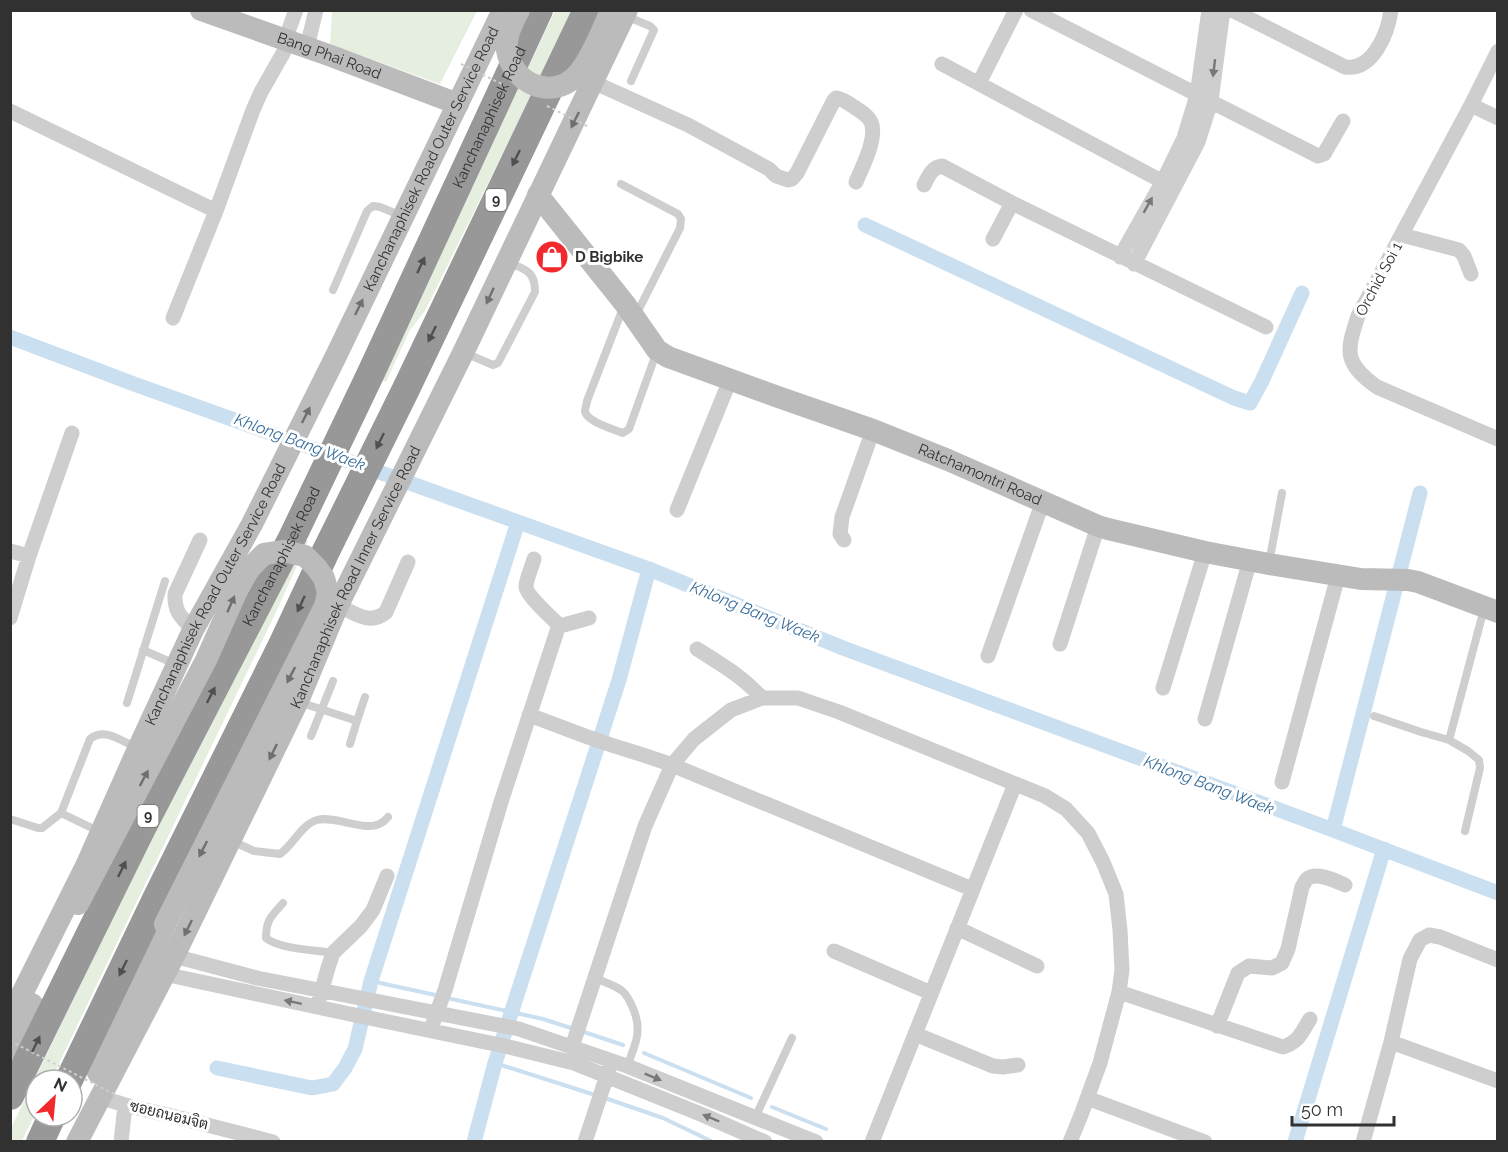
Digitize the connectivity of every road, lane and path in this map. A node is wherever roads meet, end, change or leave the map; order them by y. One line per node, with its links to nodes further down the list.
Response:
1 (201, 10): 15 (main road, Bang Phai Road)
2 (296, 10): 15 (street)
3 (316, 10): 15 (street)
4 (503, 10): 22 (main road, Kanchanaphisek Road Outer Service Road)
5 (519, 10): 14 (main road, bridge)
6 (539, 10): 130 (highway, Kanchanaphisek Road / 9, one-way to 6)
7 (587, 10): 127 (highway, 9, one-way to 127)
8 (1016, 10): 20 (street)
9 (1031, 10): 21 (street)
10 (1209, 10): 21 (street)
11 (1223, 10): 21 (street, one-way to 21)
12 (1232, 10): 13 (street)
13 (1392, 10)
14 (621, 12): 18 (main road, Kanchanaphisek Road Inner Service Road); 19 (lane)
15 (294, 43): 22 (main road, Bang Phai Road); 33 (street)
16 (1497, 51): 23 (street, Orchid Soi 1)
17 (942, 64): 20 (street)
18 (593, 81): 27 (street); 31 (main road, Kanchanaphisek Road Inner Service Road, one-way to 31)
19 (631, 81)
20 (979, 83): 29 (street)
21 (1204, 98): 26 (street); 29 (street)
22 (458, 104): 34 (main road, Kanchanaphisek Road Outer Service Road)
23 (1471, 105): 25 (street); 35 (street, Orchid Soi 1)
24 (10, 111): 33 (street)
25 (1497, 118)
26 (1343, 122)
27 (855, 182)
28 (621, 184): 41 (lane)
29 (1169, 184): 37 (street)
30 (924, 185): 32 (street)
31 (538, 195): 38 (main road, Kanchanaphisek Road Inner Service Road); 41 (main road)
32 (1012, 203): 36 (street); 37 (street)
33 (216, 211): 42 (street)
34 (404, 216): 40 (lane); 69 (main road, Kanchanaphisek Road Outer Service Road, one-way to 34)
35 (1402, 235): 39 (street); 49 (street, Orchid Soi 1)
36 (993, 239)
37 (1127, 260): 43 (street)
38 (507, 262): 45 (main road, Kanchanaphisek Road Inner Service Road, one-way to 45); 45 (lane)
39 (1471, 274)
40 (333, 290)
41 (630, 310): 44 (main road); 44 (lane)
42 (173, 318)
43 (1266, 327)
44 (657, 350): 46 (main road, Ratchamontri Road)
45 (463, 352): 64 (main road, Kanchanaphisek Road Inner Service Road)
46 (730, 380): 47 (main road, Ratchamontri Road); 52 (street)
47 (873, 429): 51 (main road, Ratchamontri Road); 55 (street)
48 (72, 433): 58 (street)
49 (1497, 439)
50 (1282, 493): 61 (lane)
51 (1043, 501): 53 (main road, Ratchamontri Road); 73 (street)
52 (677, 510)
53 (1098, 526): 57 (main road, Ratchamontri Road); 70 (street)
54 (200, 540): 69 (street)
55 (844, 540)
56 (10, 551): 58 (street)
57 (1205, 552): 61 (main road, Ratchamontri Road); 76 (street)
58 (29, 556): 66 (street)
59 (534, 559): 68 (street)
60 (408, 562): 64 (street)
61 (1259, 562): 62 (main road, Ratchamontri Road); 84 (street)
62 (1338, 576): 65 (main road, Ratchamontri Road); 91 (street)
63 (165, 581): 72 (lane)
64 (338, 605): 79 (main road, Kanchanaphisek Road Inner Service Road)
65 (1494, 610): 87 (lane)
66 (10, 618)
67 (590, 618): 68 (street)
68 (560, 627): 82 (street)
69 (194, 630): 74 (main road, Kanchanaphisek Road Outer Service Road)
70 (1060, 644)
71 (697, 649): 78 (street)
72 (143, 650): 74 (lane); 80 (lane)
73 (988, 656)
74 (177, 665): 89 (main road, Kanchanaphisek Road Outer Service Road)
75 (333, 681): 81 (lane)
76 (1163, 688)
77 (365, 697): 85 (lane)
78 (762, 698): 90 (street); 92 (street)
79 (298, 701): 81 (lane); 98 (main road, Kanchanaphisek Road Inner Service Road, one-way to 98)
80 (127, 703)
81 (322, 708): 85 (lane); 86 (lane)
82 (529, 715): 90 (street); 113 (street)
83 (1374, 716): 87 (lane)
84 (1205, 719)
85 (357, 721): 88 (lane)
86 (311, 736)
87 (1449, 740): 96 (lane)
88 (350, 744)
89 (138, 748): 93 (lane); 97 (main road, Kanchanaphisek Road Outer Service Road)
90 (672, 765): 101 (street); 109 (street)
91 (1282, 782)
92 (1014, 784): 101 (street); 112 (street)
93 (61, 813): 95 (lane); 97 (lane)
94 (388, 817): 98 (lane)
95 (10, 819)
96 (1465, 831)
97 (101, 833): 115 (main road, Kanchanaphisek Road Outer Service Road)
98 (230, 840): 107 (main road, Kanchanaphisek Road Inner Service Road, one-way to 107)
99 (387, 876): 105 (street)
100 (1346, 885): 117 (street)
101 (972, 889): 103 (street)
102 (283, 903): 105 (lane)
103 (957, 928): 108 (street); 111 (street)
104 (834, 951): 111 (street)
105 (333, 953): 110 (street)
106 (1497, 960): 122 (street)
107 (169, 965): 110 (street); 114 (street, one-way to 107); 132 (main road, Kanchanaphisek Road Inner Service Road)
108 (1037, 966)
109 (595, 978): 123 (street); 126 (lane)
110 (322, 991): 113 (street); 114 (street)
111 (931, 993): 119 (street)
112 (1119, 993): 117 (street); 131 (street)
113 (441, 1001): 118 (street); 123 (street)
114 (317, 1007): 118 (street)
115 (10, 1018)
116 (1310, 1019): 117 (street)
117 (1217, 1026)
118 (430, 1031): 128 (street)
119 (915, 1034): 125 (street); 143 (street)
120 (792, 1038): 133 (lane)
121 (10, 1041): 132 (path, bridge)
122 (1391, 1042): 129 (street); 146 (street)
123 (572, 1047): 128 (street)
124 (10, 1048): 137 (main road, one-way to 137, bridge)
125 (1018, 1065)
126 (627, 1066): 128 (street); 133 (street, one-way to 133)
127 (75, 1068)
128 (609, 1068): 140 (street); 141 (street, one-way to 128)
129 (1497, 1081)
130 (10, 1096)
131 (1087, 1098): 144 (street); 145 (street)
132 (113, 1099): 135 (street, ซอยถนอมจิต); 138 (main road, Kanchanaphisek Road Inner Service Road); 139 (street)
133 (755, 1118): 142 (street)
134 (46, 1128): 136 (highway)
135 (262, 1140)
136 (40, 1142)
137 (69, 1142)
138 (77, 1142)
139 (121, 1142)
140 (585, 1142)
141 (765, 1142)
142 (816, 1142)
143 (872, 1142)
144 (1070, 1142)
145 (1205, 1142)
146 (1363, 1142)

